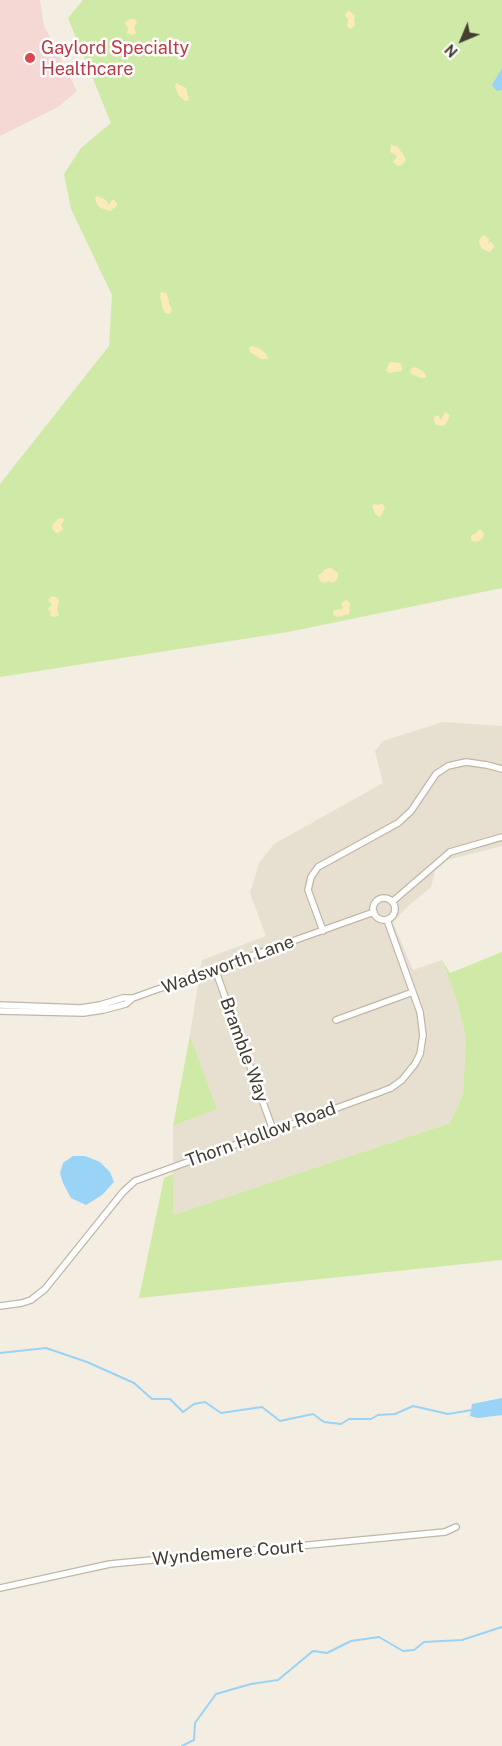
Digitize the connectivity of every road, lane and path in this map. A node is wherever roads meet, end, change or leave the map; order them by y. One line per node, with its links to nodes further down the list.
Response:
1 (502, 769): 6 (street)
2 (502, 837): 3 (street)
3 (392, 902): 4 (street); 5 (street)
4 (374, 912): 5 (street); 6 (street, Wadsworth Lane)
5 (387, 920): 8 (street, Thorn Hollow Road)
6 (322, 931): 7 (street, Wadsworth Lane)
7 (215, 969): 9 (street, Wadsworth Lane); 13 (street, Bramble Way)
8 (413, 992): 12 (street); 13 (street, Thorn Hollow Road)
9 (133, 998): 10 (street, Wadsworth Lane); 11 (street, Wadsworth Lane)
10 (0, 1005)
11 (0, 1011)
12 (336, 1020)
13 (272, 1130): 14 (street, Thorn Hollow Road)
14 (0, 1306)
15 (456, 1527): 16 (street, Wyndemere Court)
16 (0, 1588)

